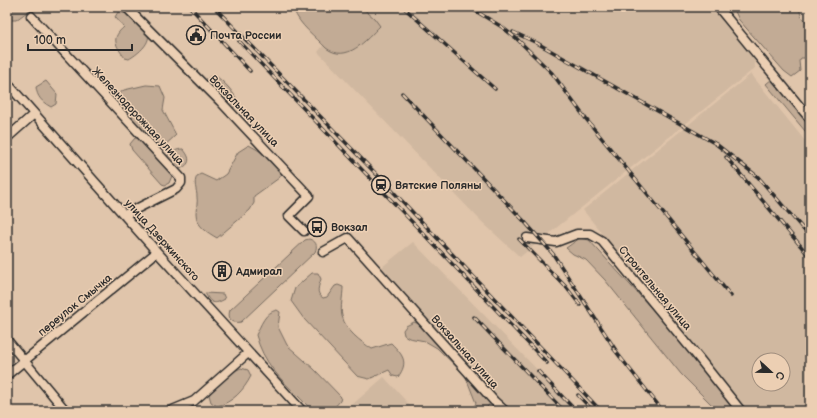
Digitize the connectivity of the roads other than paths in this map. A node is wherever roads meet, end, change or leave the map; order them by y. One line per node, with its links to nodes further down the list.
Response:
1 (126, 7): 9 (street, Вокзальная улица)
2 (718, 7): 6 (street)
3 (31, 16): 8 (street, Железнодорожная улица)
4 (7, 83): 5 (street, улица Дзержинского)
5 (34, 114): 7 (street); 8 (street, улица Дзержинского)
6 (810, 119)
7 (7, 138)
8 (124, 215): 11 (street, улица Дзержинского)
9 (304, 231)
10 (527, 238): 21 (street, Строительная улица)
11 (157, 252): 14 (street, улица Дзержинского); 15 (street, переулок Смычка)
12 (323, 252): 20 (street, Вокзальная улица)
13 (7, 340): 15 (street)
14 (248, 353): 18 (street); 19 (street, улица Дзержинского)
15 (25, 361): 16 (street, переулок Смычка); 17 (street)
16 (7, 375)
17 (66, 411)
18 (170, 411)
19 (302, 411)
20 (505, 411)
21 (741, 411)

